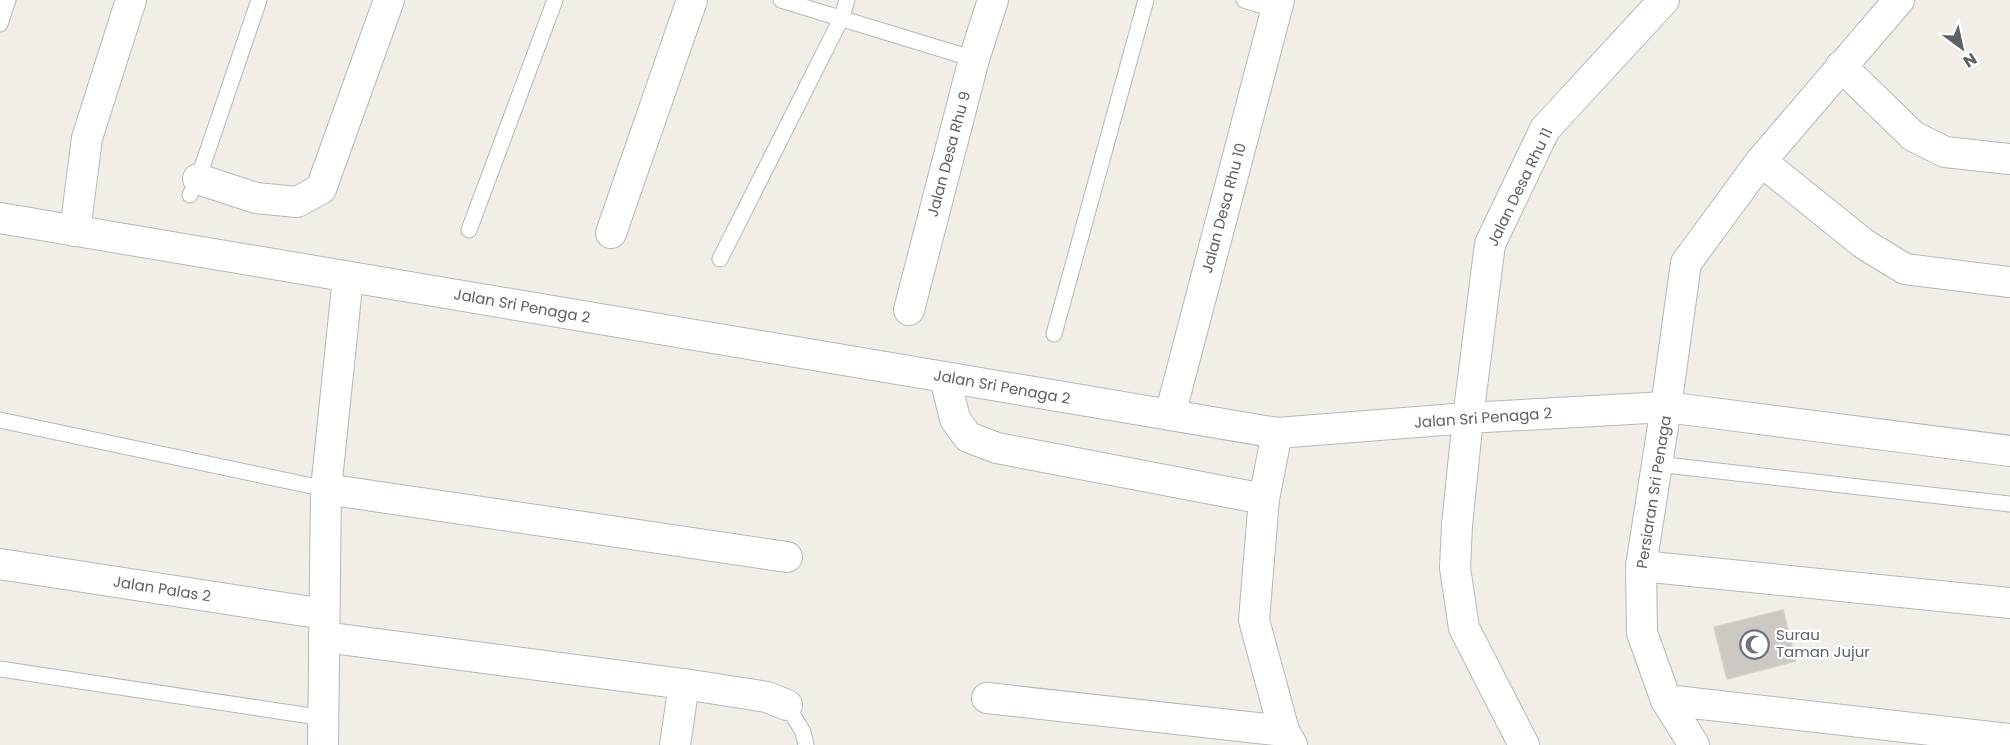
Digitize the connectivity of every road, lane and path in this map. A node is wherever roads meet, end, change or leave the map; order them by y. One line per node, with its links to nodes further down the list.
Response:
1 (8, 0): 16 (lane)
2 (131, 0): 24 (street)
3 (259, 0): 21 (lane)
4 (389, 0): 21 (street)
5 (555, 0): 23 (lane)
6 (692, 0): 25 (street)
7 (781, 0): 15 (lane)
8 (847, 0): 15 (lane)
9 (993, 0): 17 (street, Jalan Desa Rhu 9)
10 (1146, 0): 30 (lane)
11 (1244, 0): 14 (lane)
12 (1664, 0): 34 (street, Jalan Desa Rhu 11)
13 (1899, 0): 18 (street, Persiaran Sri Penaga)
14 (1277, 5): 33 (street, Jalan Desa Rhu 10)
15 (842, 17): 17 (lane); 26 (lane)
16 (0, 24)
17 (974, 59): 29 (street, Jalan Desa Rhu 9)
18 (1841, 66): 19 (street); 20 (street, Persiaran Sri Penaga)
19 (2010, 159)
20 (1761, 161): 28 (street); 32 (street, Persiaran Sri Penaga)
21 (194, 187)
22 (0, 218): 24 (street, Jalan Sri Penaga 2)
23 (469, 230)
24 (75, 231): 27 (street, Jalan Sri Penaga 2)
25 (611, 233)
26 (720, 260)
27 (348, 277): 31 (street, Jalan Sri Penaga 2); 39 (street)
28 (2010, 282)
29 (909, 310)
30 (1054, 334)
31 (945, 378): 33 (street, Jalan Sri Penaga 2); 40 (street)
32 (1666, 407): 34 (street, Jalan Sri Penaga 2); 37 (street, Jalan Sri Penaga 2); 38 (street, Persiaran Sri Penaga)
33 (1170, 415): 36 (street, Jalan Sri Penaga 2)
34 (1468, 417): 36 (street, Jalan Sri Penaga 2); 57 (street, Jalan Desa Rhu 11)
35 (0, 420): 39 (lane)
36 (1277, 433): 40 (street)
37 (2010, 451)
38 (1657, 464): 41 (lane); 44 (street, Persiaran Sri Penaga)
39 (326, 489): 42 (street); 46 (street)
40 (1264, 499): 53 (street)
41 (2010, 504)
42 (787, 557)
43 (0, 564): 46 (street, Jalan Palas 2)
44 (1641, 566): 45 (street); 50 (street, Persiaran Sri Penaga)
45 (2010, 603)
46 (324, 626): 48 (street, Jalan Palas 2); 52 (street)
47 (0, 669): 52 (lane)
48 (684, 684): 51 (street, Jalan Palas 2); 55 (street)
49 (987, 698): 53 (street)
50 (1666, 700): 54 (street); 58 (street, Persiaran Sri Penaga)
51 (787, 705): 56 (lane)
52 (324, 731)
53 (1288, 738)
54 (2010, 739)
55 (675, 745)
56 (806, 745)
57 (1524, 745)
58 (1694, 745)

